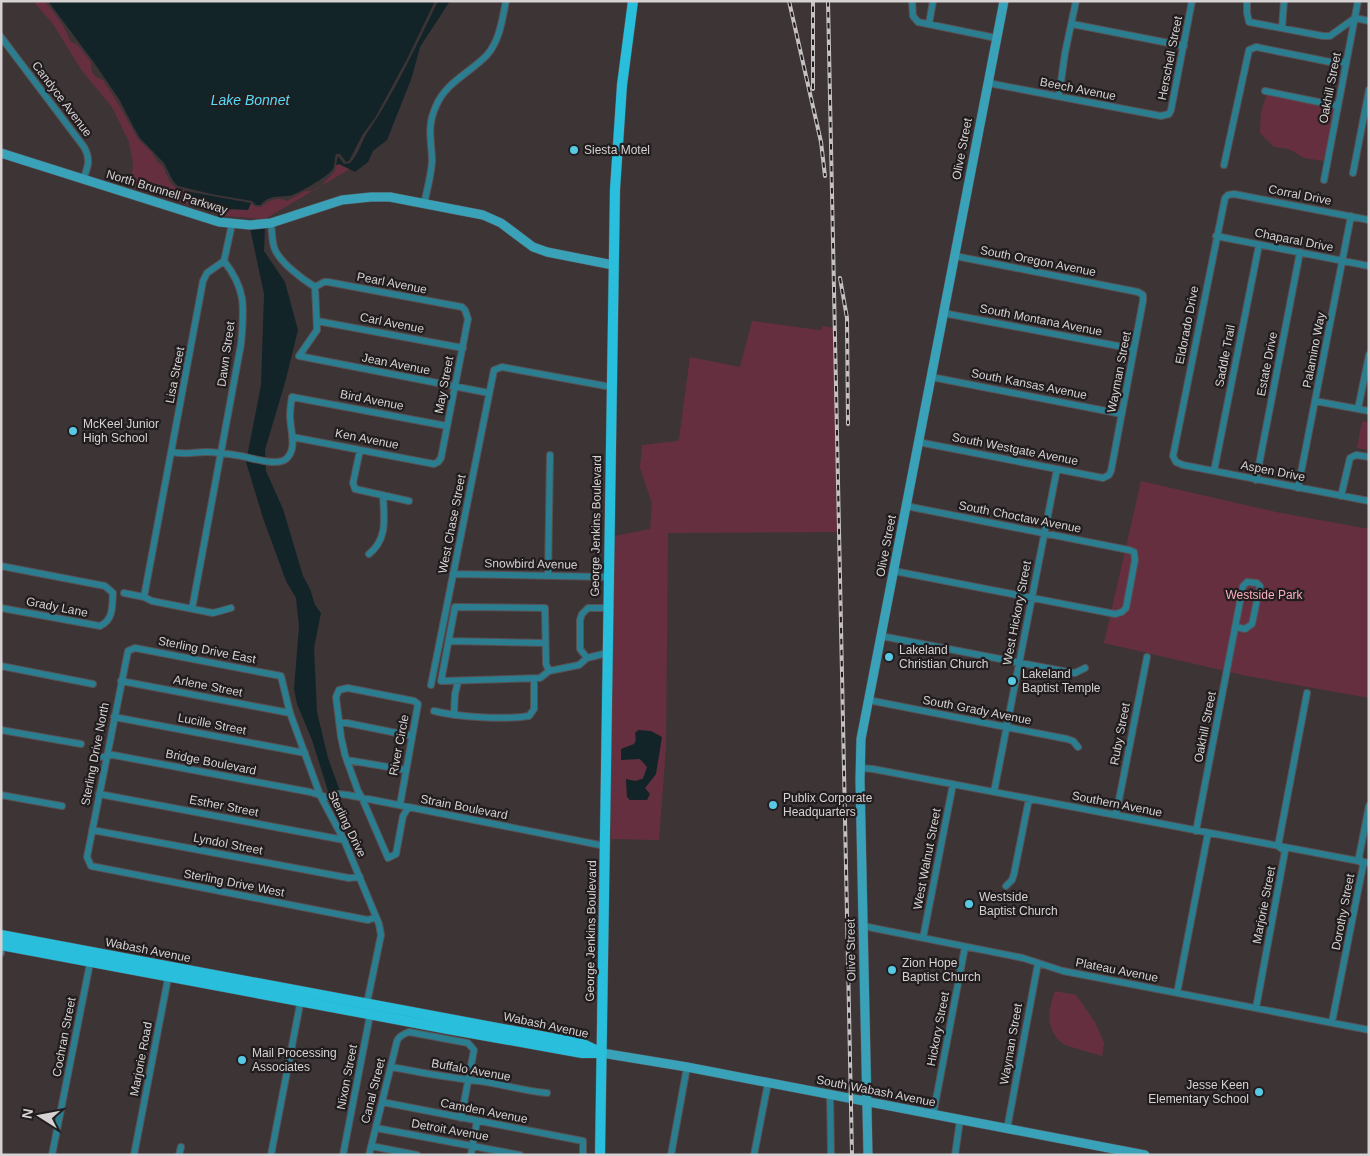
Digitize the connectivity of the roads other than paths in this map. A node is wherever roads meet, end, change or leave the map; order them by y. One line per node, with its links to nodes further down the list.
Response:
1 (506, 1): 32 (street)
2 (633, 1): 43 (main road, George Jenkins Boulevard)
3 (912, 1): 13 (street)
4 (933, 1): 13 (street)
5 (1004, 1): 17 (main road, Olive Street)
6 (1076, 1): 14 (street)
7 (1192, 1): 18 (street, Herschell Street)
8 (1247, 1): 15 (street)
9 (1284, 1): 15 (street)
10 (1358, 1): 11 (street, Oakhill Street)
11 (1355, 18): 12 (street); 15 (street); 19 (street, Oakhill Street)
12 (1369, 20)
13 (928, 24): 17 (street)
14 (1072, 24): 18 (street); 23 (street)
15 (1282, 28)
16 (1, 37): 29 (street, Candyce Avenue)
17 (996, 38): 20 (main road, Olive Street)
18 (1184, 46): 25 (street, Herschell Street)
19 (1346, 62): 24 (street, Oakhill Street); 27 (street)
20 (988, 83): 23 (street, Beech Avenue); 40 (main road, Olive Street)
21 (1369, 90): 28 (street)
22 (1265, 91): 24 (street)
23 (1059, 96): 25 (street, Beech Avenue)
24 (1338, 106): 30 (street, Oakhill Street)
25 (1165, 116)
26 (1, 153): 29 (main road, North Brunnell Parkway)
27 (1224, 165)
28 (1353, 173)
29 (83, 180): 36 (main road, North Brunnell Parkway)
30 (1324, 180)
31 (1228, 196): 33 (street, Corral Drive); 37 (street, Eldorado Drive)
32 (424, 204): 35 (main road, North Brunnell Parkway); 43 (main road, North Brunnell Parkway)
33 (1351, 216): 34 (street, Corral Drive); 41 (street, Palamino Way)
34 (1369, 220)
35 (270, 223): 36 (main road, North Brunnell Parkway); 45 (street)
36 (232, 224): 42 (street)
37 (1216, 236): 38 (street, Chaparal Drive); 69 (street, Eldorado Drive)
38 (1258, 245): 39 (street, Chaparal Drive); 72 (street, Saddle Trail)
39 (1300, 252): 41 (street, Chaparal Drive); 74 (street, Estate Drive)
40 (955, 256): 46 (street, South Oregon Avenue); 48 (main road, Olive Street)
41 (1343, 260): 44 (street, Chaparal Drive); 57 (street, Palamino Way)
42 (224, 261): 65 (street, Lisa Street); 66 (street, Dawn Street)
43 (613, 265): 55 (main road, George Jenkins Boulevard)
44 (1369, 266)
45 (315, 287): 47 (street, Pearl Avenue); 49 (street)
46 (1118, 288): 51 (street, Wayman Street)
47 (466, 311): 50 (street, May Street)
48 (943, 313): 51 (street, South Montana Avenue); 53 (main road, Olive Street)
49 (317, 321): 50 (street, Carl Avenue); 54 (street, Jean Avenue)
50 (463, 348): 54 (street, May Street)
51 (1134, 349): 60 (street, Wayman Street)
52 (1369, 354): 58 (street)
53 (931, 377): 60 (street, South Kansas Avenue); 63 (main road, Olive Street)
54 (455, 387): 56 (street, Jean Avenue); 61 (street, May Street)
55 (611, 388): 56 (street, West Chase Street); 87 (main road, George Jenkins Boulevard)
56 (489, 393): 85 (street, West Chase Street)
57 (1315, 401): 58 (street); 75 (street, Palamino Way)
58 (1358, 409): 59 (street)
59 (1369, 411)
60 (1122, 414): 73 (street, Wayman Street)
61 (447, 426): 62 (street, Bird Avenue); 70 (street, May Street)
62 (292, 437): 64 (street, Ken Avenue); 66 (street)
63 (918, 442): 71 (street, South Westgate Avenue); 80 (main road, Olive Street)
64 (360, 450): 70 (street, Ken Avenue); 76 (street)
65 (172, 452): 66 (street); 89 (street, Lisa Street)
66 (221, 453): 94 (street, Dawn Street)
67 (550, 455): 86 (street)
68 (1369, 457): 77 (street)
69 (1174, 461): 72 (street, Aspen Drive)
70 (437, 463)
71 (1057, 469): 73 (street, South Westgate Avenue); 81 (street, West Hickory Street)
72 (1214, 471): 74 (street, Aspen Drive)
73 (1107, 476)
74 (1256, 480): 75 (street, Aspen Drive)
75 (1298, 488): 77 (street, Aspen Drive)
76 (383, 495): 78 (street); 82 (street)
77 (1341, 496): 79 (street, Aspen Drive)
78 (409, 501)
79 (1369, 501)
80 (906, 506): 81 (street, South Choctaw Avenue); 84 (main road, Olive Street)
81 (1044, 534): 90 (street, West Hickory Street); 90 (street, South Choctaw Avenue)
82 (369, 554)
83 (1, 566): 91 (street, Grady Lane)
84 (894, 571): 90 (street); 96 (main road, Olive Street)
85 (453, 574): 86 (street, Snowbird Avenue); 111 (street, West Chase Street)
86 (548, 576): 87 (street, Snowbird Avenue)
87 (608, 577): 93 (main road, George Jenkins Boulevard)
88 (124, 594): 89 (street)
89 (144, 597): 94 (street)
90 (1032, 598): 103 (street, West Hickory Street)
91 (1, 608)
92 (231, 608): 94 (street)
93 (608, 608): 100 (main road, George Jenkins Boulevard); 102 (street)
94 (192, 609)
95 (1236, 628): 95 (street, Oakhill Street); 143 (street, Oakhill Street)
96 (881, 636): 103 (street); 113 (main road, Olive Street)
97 (449, 641): 98 (street); 98 (street); 109 (street)
98 (545, 643): 106 (street)
99 (129, 650): 108 (street, Sterling Drive North); 115 (street, Sterling Drive East)
100 (607, 653): 102 (street); 146 (main road, George Jenkins Boulevard)
101 (1147, 657): 141 (street, Ruby Street)
102 (587, 658): 106 (street)
103 (1019, 663): 105 (street); 119 (street, West Hickory Street)
104 (1, 666): 110 (street)
105 (1084, 668)
106 (549, 671): 107 (street)
107 (534, 679): 109 (street); 116 (street)
108 (121, 681): 115 (street, Arlene Street); 117 (street, Sterling Drive North)
109 (458, 682): 116 (street)
110 (93, 684)
111 (431, 685)
112 (1307, 693): 147 (street, Marjorie Street)
113 (868, 700): 119 (street, South Grady Avenue); 128 (main road, Olive Street)
114 (434, 711): 116 (street)
115 (290, 713): 124 (street, Sterling Drive)
116 (454, 713)
117 (114, 717): 124 (street, Lucille Street); 125 (street, Sterling Drive North)
118 (340, 724): 121 (street); 121 (street, River Circle); 127 (street, River Circle)
119 (1006, 728): 123 (street, South Grady Avenue); 131 (street, West Hickory Street)
120 (1, 730): 122 (street)
121 (412, 736): 129 (street, River Circle)
122 (81, 744)
123 (1078, 747)
124 (305, 753): 134 (street, Sterling Drive)
125 (107, 754): 126 (street); 132 (street, Sterling Drive North); 134 (street, Bridge Boulevard)
126 (99, 757)
127 (347, 760): 129 (street); 135 (street, River Circle)
128 (860, 768): 130 (street, Southern Avenue); 154 (main road, Olive Street)
129 (406, 770): 137 (street, River Circle)
130 (953, 784): 131 (street, Southern Avenue); 155 (street, West Walnut Street)
131 (994, 792): 136 (street, Southern Avenue)
132 (99, 794): 142 (street, Sterling Drive North); 145 (street, Esther Street)
133 (1, 795): 138 (street)
134 (320, 795): 135 (street, Strain Boulevard); 145 (street, Sterling Drive)
135 (362, 798): 137 (street, Strain Boulevard); 140 (street, River Circle)
136 (1029, 799): 141 (street, Southern Avenue); 152 (street)
137 (400, 804): 140 (street, Strain Boulevard)
138 (62, 806)
139 (1369, 806): 148 (street, Dorothy Street)
140 (408, 808): 146 (street, Strain Boulevard)
141 (1116, 815): 143 (street, Southern Avenue)
142 (92, 830): 150 (street, Sterling Drive North); 151 (street, Lyndol Street)
143 (1196, 830): 144 (street, Southern Avenue)
144 (1208, 833): 147 (street, Southern Avenue); 161 (street)
145 (344, 840): 151 (street, Sterling Drive)
146 (605, 846): 169 (main road, George Jenkins Boulevard)
147 (1278, 846): 148 (street, Southern Avenue); 164 (street, Marjorie Street)
148 (1361, 862): 149 (street, Southern Avenue); 166 (street, Dorothy Street)
149 (1369, 863)
150 (89, 864): 153 (street, Sterling Drive West)
151 (360, 877): 153 (street, Sterling Drive)
152 (1006, 886)
153 (376, 917): 163 (street, Sterling Drive)
154 (863, 926): 155 (street, Plateau Avenue); 177 (main road, Olive Street)
155 (923, 938): 157 (street, Plateau Avenue)
156 (2, 943): 158 (main road, Wabash Avenue)
157 (966, 947): 159 (street, Plateau Avenue); 178 (street, Hickory Street)
158 (91, 957): 160 (main road, Wabash Avenue); 187 (street, Cochran Street)
159 (1038, 963): 161 (street, Plateau Avenue); 183 (street, Wayman Street)
160 (169, 972): 162 (main road, Wabash Avenue); 188 (street, Marjorie Road)
161 (1177, 993): 164 (street, Plateau Avenue)
162 (302, 996): 163 (main road, Wabash Avenue); 165 (main road, Wabash Avenue); 190 (street)
163 (367, 1003): 165 (street, Nixon Street); 167 (main road, Wabash Avenue)
164 (1256, 1008): 166 (street, Plateau Avenue)
165 (370, 1015): 167 (main road, Wabash Avenue); 191 (street, Nixon Street)
166 (1332, 1022): 168 (street, Plateau Avenue)
167 (449, 1024): 169 (main road, Wabash Avenue)
168 (1369, 1030)
169 (602, 1053): 171 (main road, South Wabash Avenue); 197 (main road, George Jenkins Boulevard)
170 (391, 1067): 172 (street, Buffalo Avenue); 172 (street, Canal Street); 176 (street, Canal Street)
171 (687, 1067): 173 (main road, South Wabash Avenue); 198 (street)
172 (468, 1081): 174 (street, Buffalo Avenue); 179 (street)
173 (768, 1083): 175 (main road, South Wabash Avenue); 199 (street)
174 (547, 1093)
175 (830, 1095): 177 (main road, South Wabash Avenue); 200 (street)
176 (382, 1102): 179 (street, Camden Avenue); 182 (street, Canal Street)
177 (866, 1102): 178 (main road, South Wabash Avenue); 201 (main road, Olive Street)
178 (933, 1115): 180 (main road, South Wabash Avenue)
179 (461, 1118): 181 (street, Camden Avenue)
180 (960, 1120): 183 (main road, South Wabash Avenue); 202 (street)
181 (477, 1121): 185 (street); 196 (street, Camden Avenue)
182 (376, 1128): 184 (street, Canal Street); 185 (street, Detroit Avenue)
183 (1007, 1129): 203 (main road, South Wabash Avenue)
184 (371, 1146): 192 (street, Canal Street); 193 (street)
185 (472, 1146): 194 (street); 195 (street, Detroit Avenue)
186 (180, 1147): 189 (street)
187 (52, 1155)
188 (134, 1155)
189 (179, 1155)
190 (270, 1155)
191 (342, 1155)
192 (369, 1155)
193 (417, 1155)
194 (471, 1155)
195 (520, 1155)
196 (583, 1155)
197 (600, 1155)
198 (671, 1155)
199 (754, 1155)
200 (831, 1155)
201 (868, 1155)
202 (956, 1155)
203 (1145, 1155)

